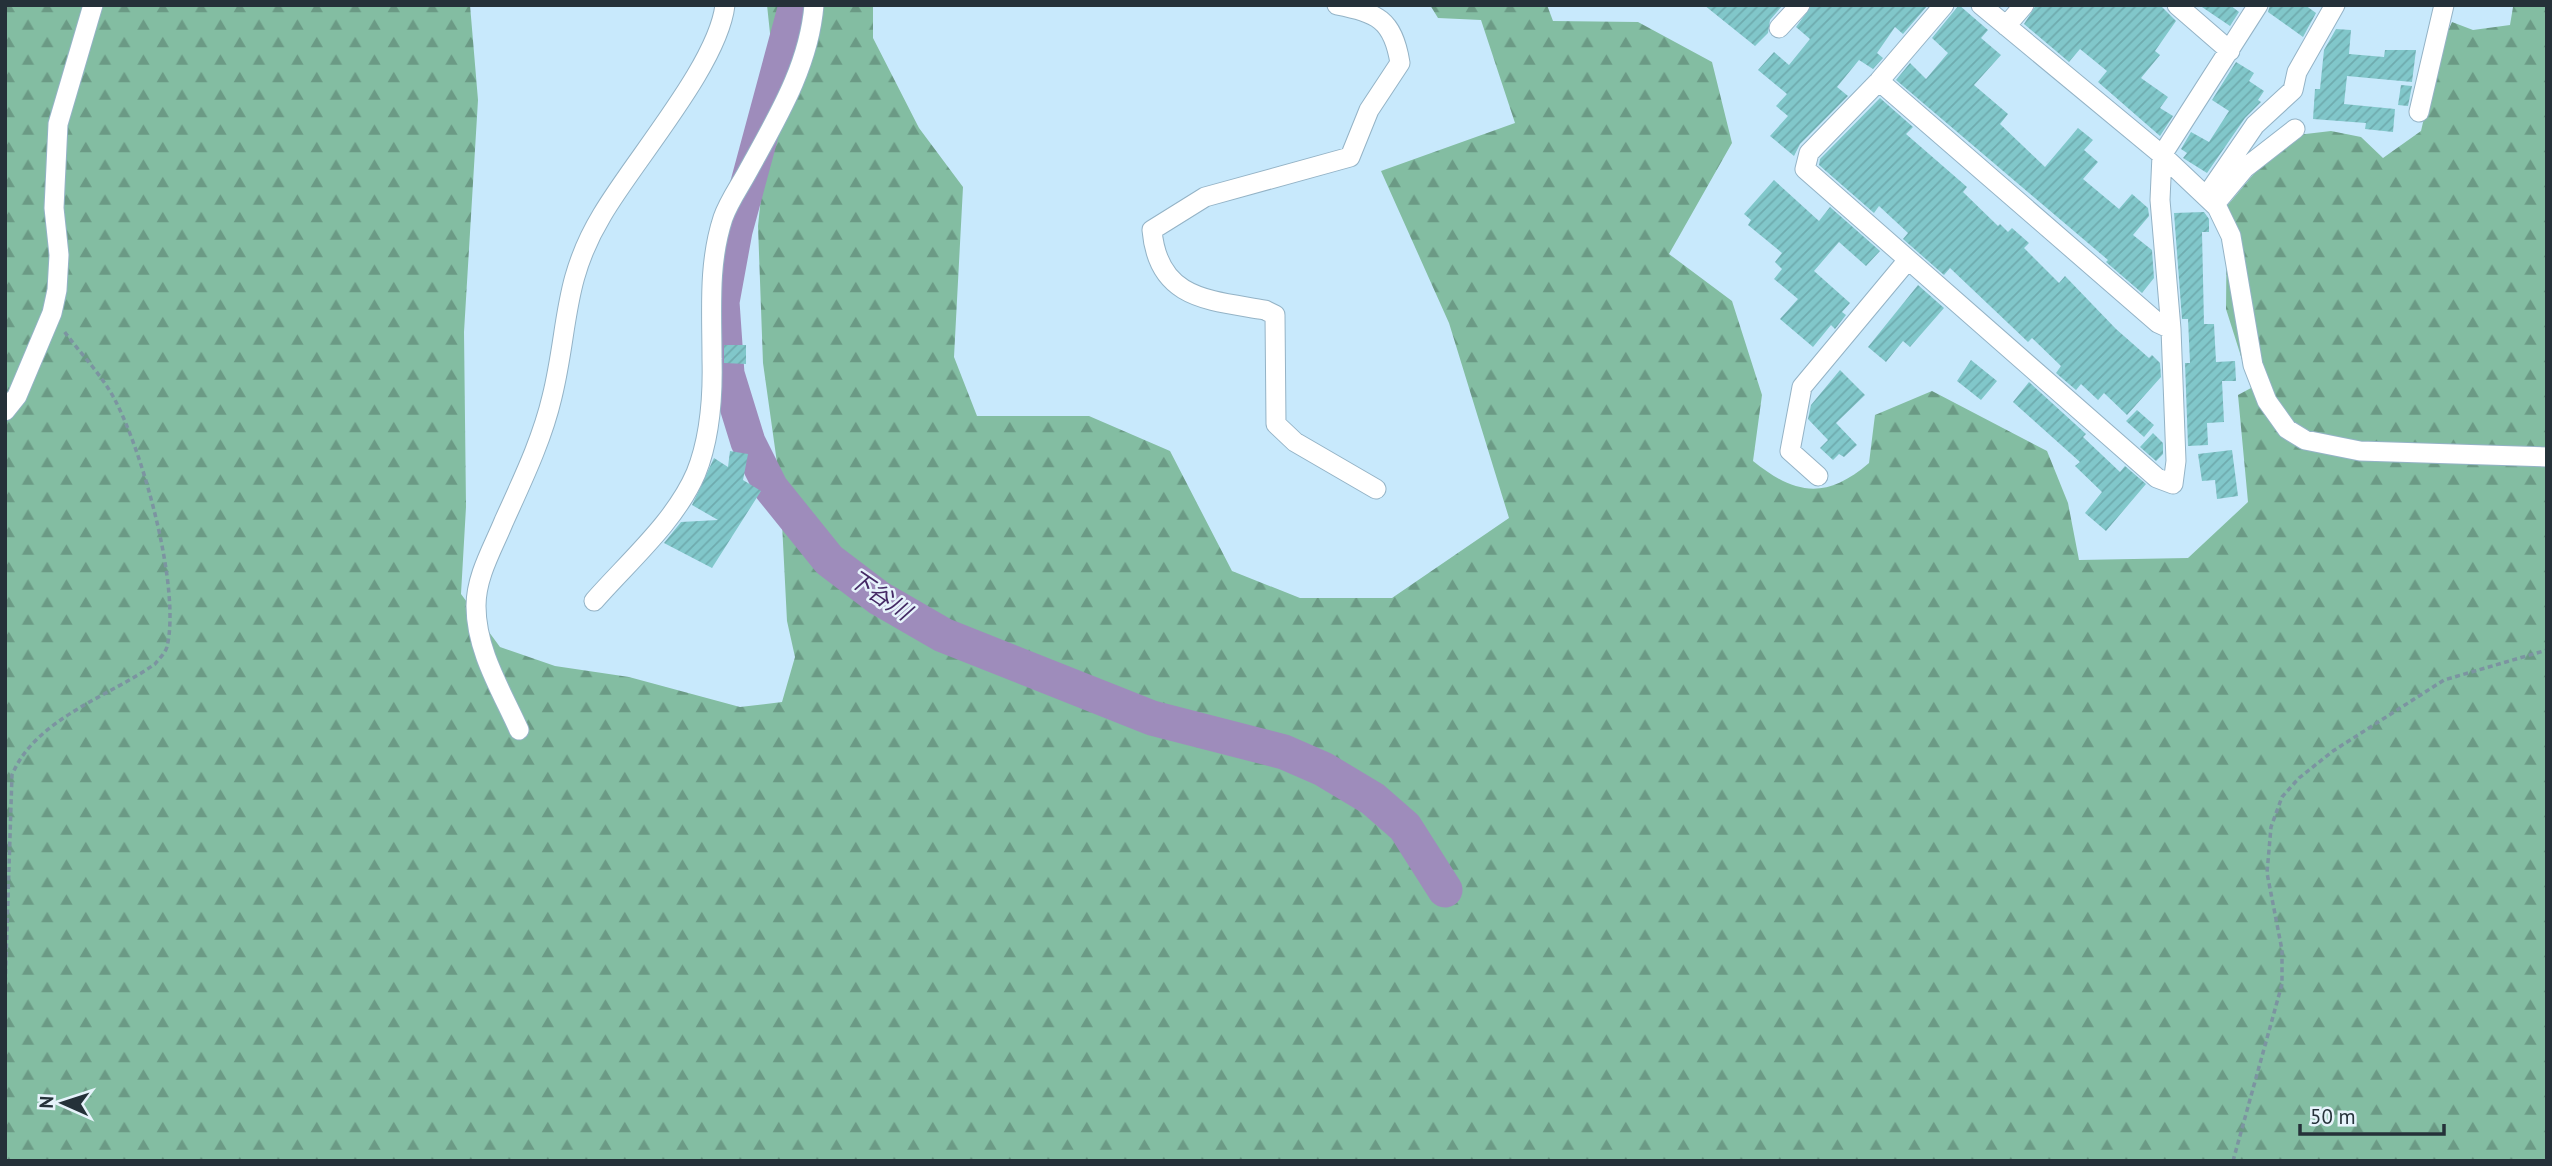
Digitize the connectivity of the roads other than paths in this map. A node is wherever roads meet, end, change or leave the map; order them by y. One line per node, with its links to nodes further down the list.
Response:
1 (93, 5): 23 (street)
2 (725, 5): 28 (street)
3 (814, 5): 27 (street)
4 (1337, 5): 26 (street)
5 (1800, 5): 14 (street)
6 (1944, 5): 16 (street)
7 (1981, 5): 13 (street)
8 (2024, 5): 13 (street)
9 (2177, 5): 15 (street)
10 (2258, 5): 15 (street)
11 (2335, 5): 20 (street)
12 (2444, 5): 17 (street)
13 (2006, 26): 19 (street)
14 (1779, 28)
15 (2230, 51): 19 (street)
16 (1879, 82): 21 (street); 22 (street)
17 (2419, 112)
18 (2295, 129): 20 (street)
19 (2162, 155): 20 (street); 22 (street)
20 (2211, 199): 24 (street)
21 (1907, 261): 22 (street); 25 (street)
22 (2171, 329)
23 (5, 411)
24 (2547, 457)
25 (1818, 476)
26 (1376, 489)
27 (594, 601)
28 (519, 730)

